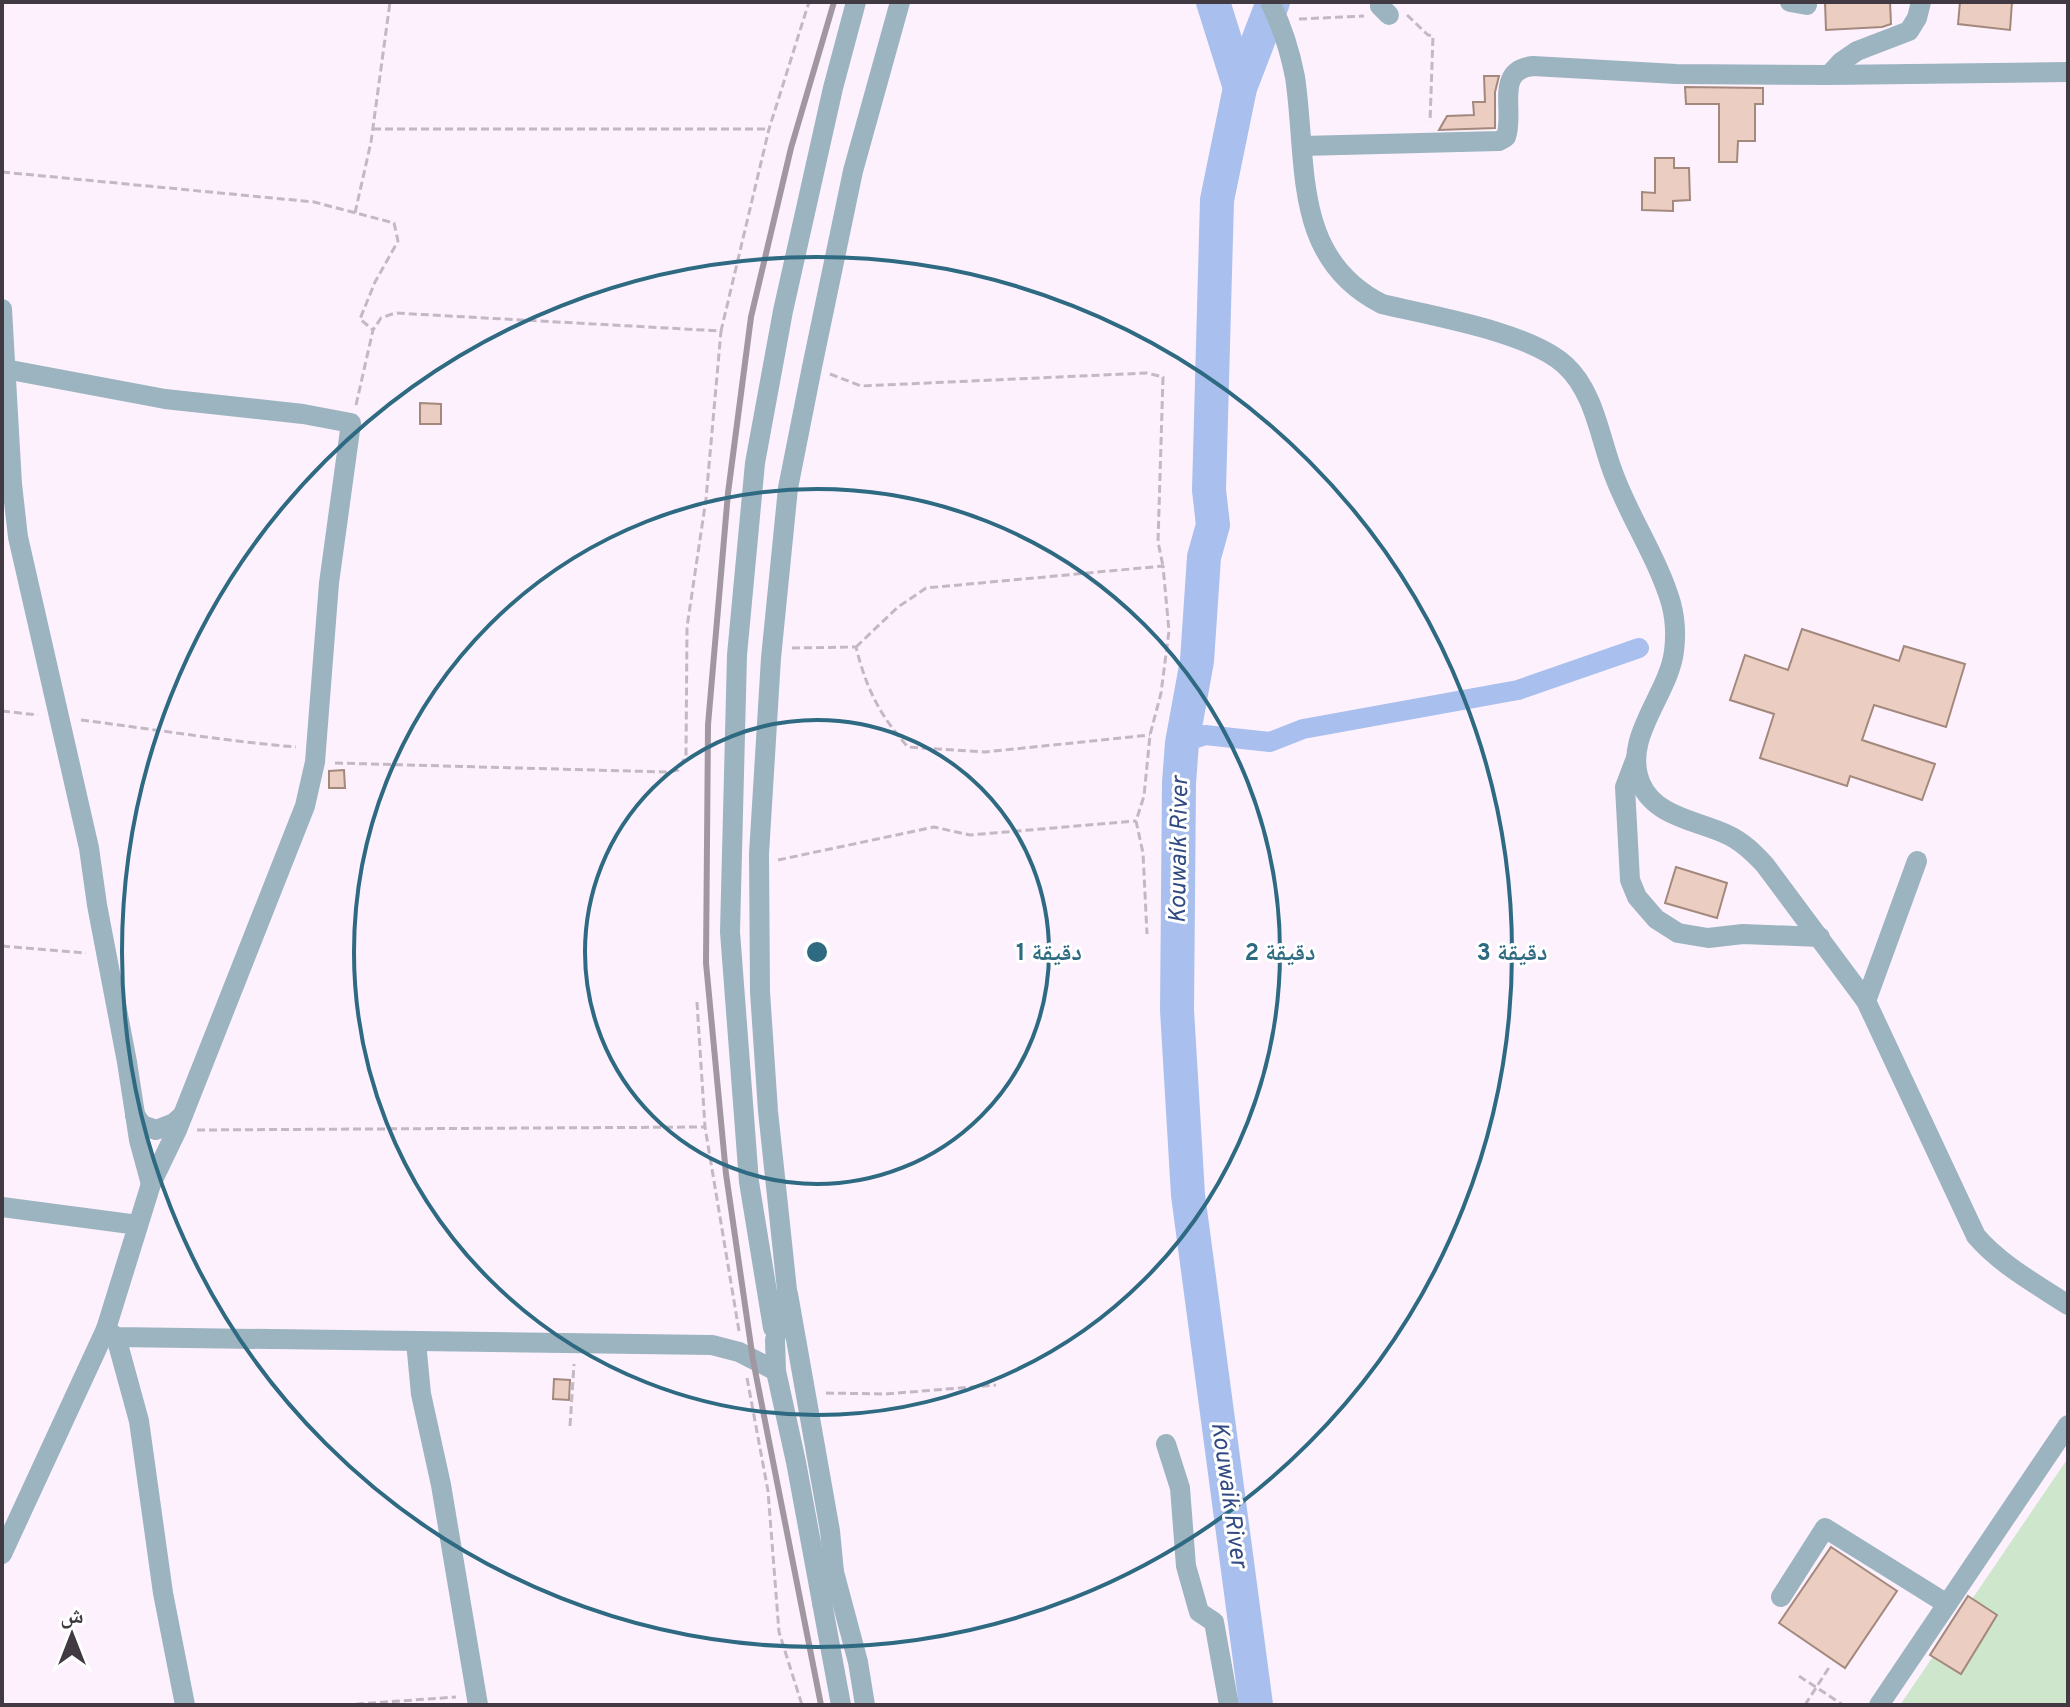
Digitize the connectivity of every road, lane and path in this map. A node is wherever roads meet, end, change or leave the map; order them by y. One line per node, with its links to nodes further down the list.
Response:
1 (390, 2): 10 (path)
2 (809, 2): 11 (path)
3 (856, 2): 47 (street)
4 (900, 2): 19 (street)
5 (1921, 2): 9 (street)
6 (1385, 8): 7 (path); 12 (path)
7 (1276, 16): 13 (street)
8 (2068, 72): 9 (street)
9 (1829, 75): 12 (street)
10 (373, 129): 11 (path); 15 (path)
11 (769, 129): 18 (path)
12 (1415, 143): 13 (street)
13 (1302, 146): 28 (street)
14 (2, 172): 15 (path)
15 (355, 213): 17 (path)
16 (2, 309): 20 (street)
17 (373, 330): 18 (path); 21 (path)
18 (721, 331): 29 (path)
19 (812, 367): 22 (path); 24 (street)
20 (5, 369): 21 (street); 26 (street)
21 (351, 423): 29 (street)
22 (1163, 566): 23 (path); 27 (path)
23 (856, 647): 24 (path); 27 (path)
24 (772, 648): 32 (street)
25 (2, 711): 26 (path)
26 (60, 718): 29 (path); 36 (street)
27 (1150, 735): 30 (path)
28 (1637, 754): 34 (street); 34 (street)
29 (316, 755): 39 (street)
30 (1136, 821): 32 (path); 33 (path)
31 (1917, 861): 37 (street)
32 (759, 864): 44 (street)
33 (1147, 934)
34 (1820, 937): 37 (street)
35 (2, 946): 36 (path)
36 (106, 955): 38 (street)
37 (1866, 1001): 45 (street)
38 (135, 1115): 39 (street); 41 (street)
39 (180, 1122): 40 (path); 41 (street)
40 (705, 1127)
41 (151, 1184): 43 (street)
42 (2, 1207): 43 (street)
43 (138, 1225): 46 (street)
44 (787, 1290): 47 (street); 52 (street)
45 (2068, 1305)
46 (111, 1333): 48 (street); 56 (street); 65 (street)
47 (775, 1340): 50 (street)
48 (416, 1342): 49 (street); 64 (street)
49 (575, 1344): 50 (street); 54 (path)
50 (776, 1371): 59 (street)
51 (996, 1385): 52 (path)
52 (807, 1393): 57 (street)
53 (2068, 1425): 60 (street)
54 (570, 1426)
55 (1166, 1444): 69 (street)
56 (2, 1554)
57 (834, 1572): 59 (street); 68 (street)
58 (1781, 1597): 60 (street)
59 (822, 1603): 67 (street)
60 (1947, 1604): 72 (street)
61 (1830, 1666): 63 (path)
62 (1799, 1676): 63 (path)
63 (1816, 1687): 70 (path); 71 (path)
64 (477, 1700): 66 (path)
65 (185, 1705)
66 (344, 1705)
67 (841, 1705)
68 (865, 1705)
69 (1229, 1705)
70 (1805, 1705)
71 (1843, 1705)
72 (1879, 1705)

